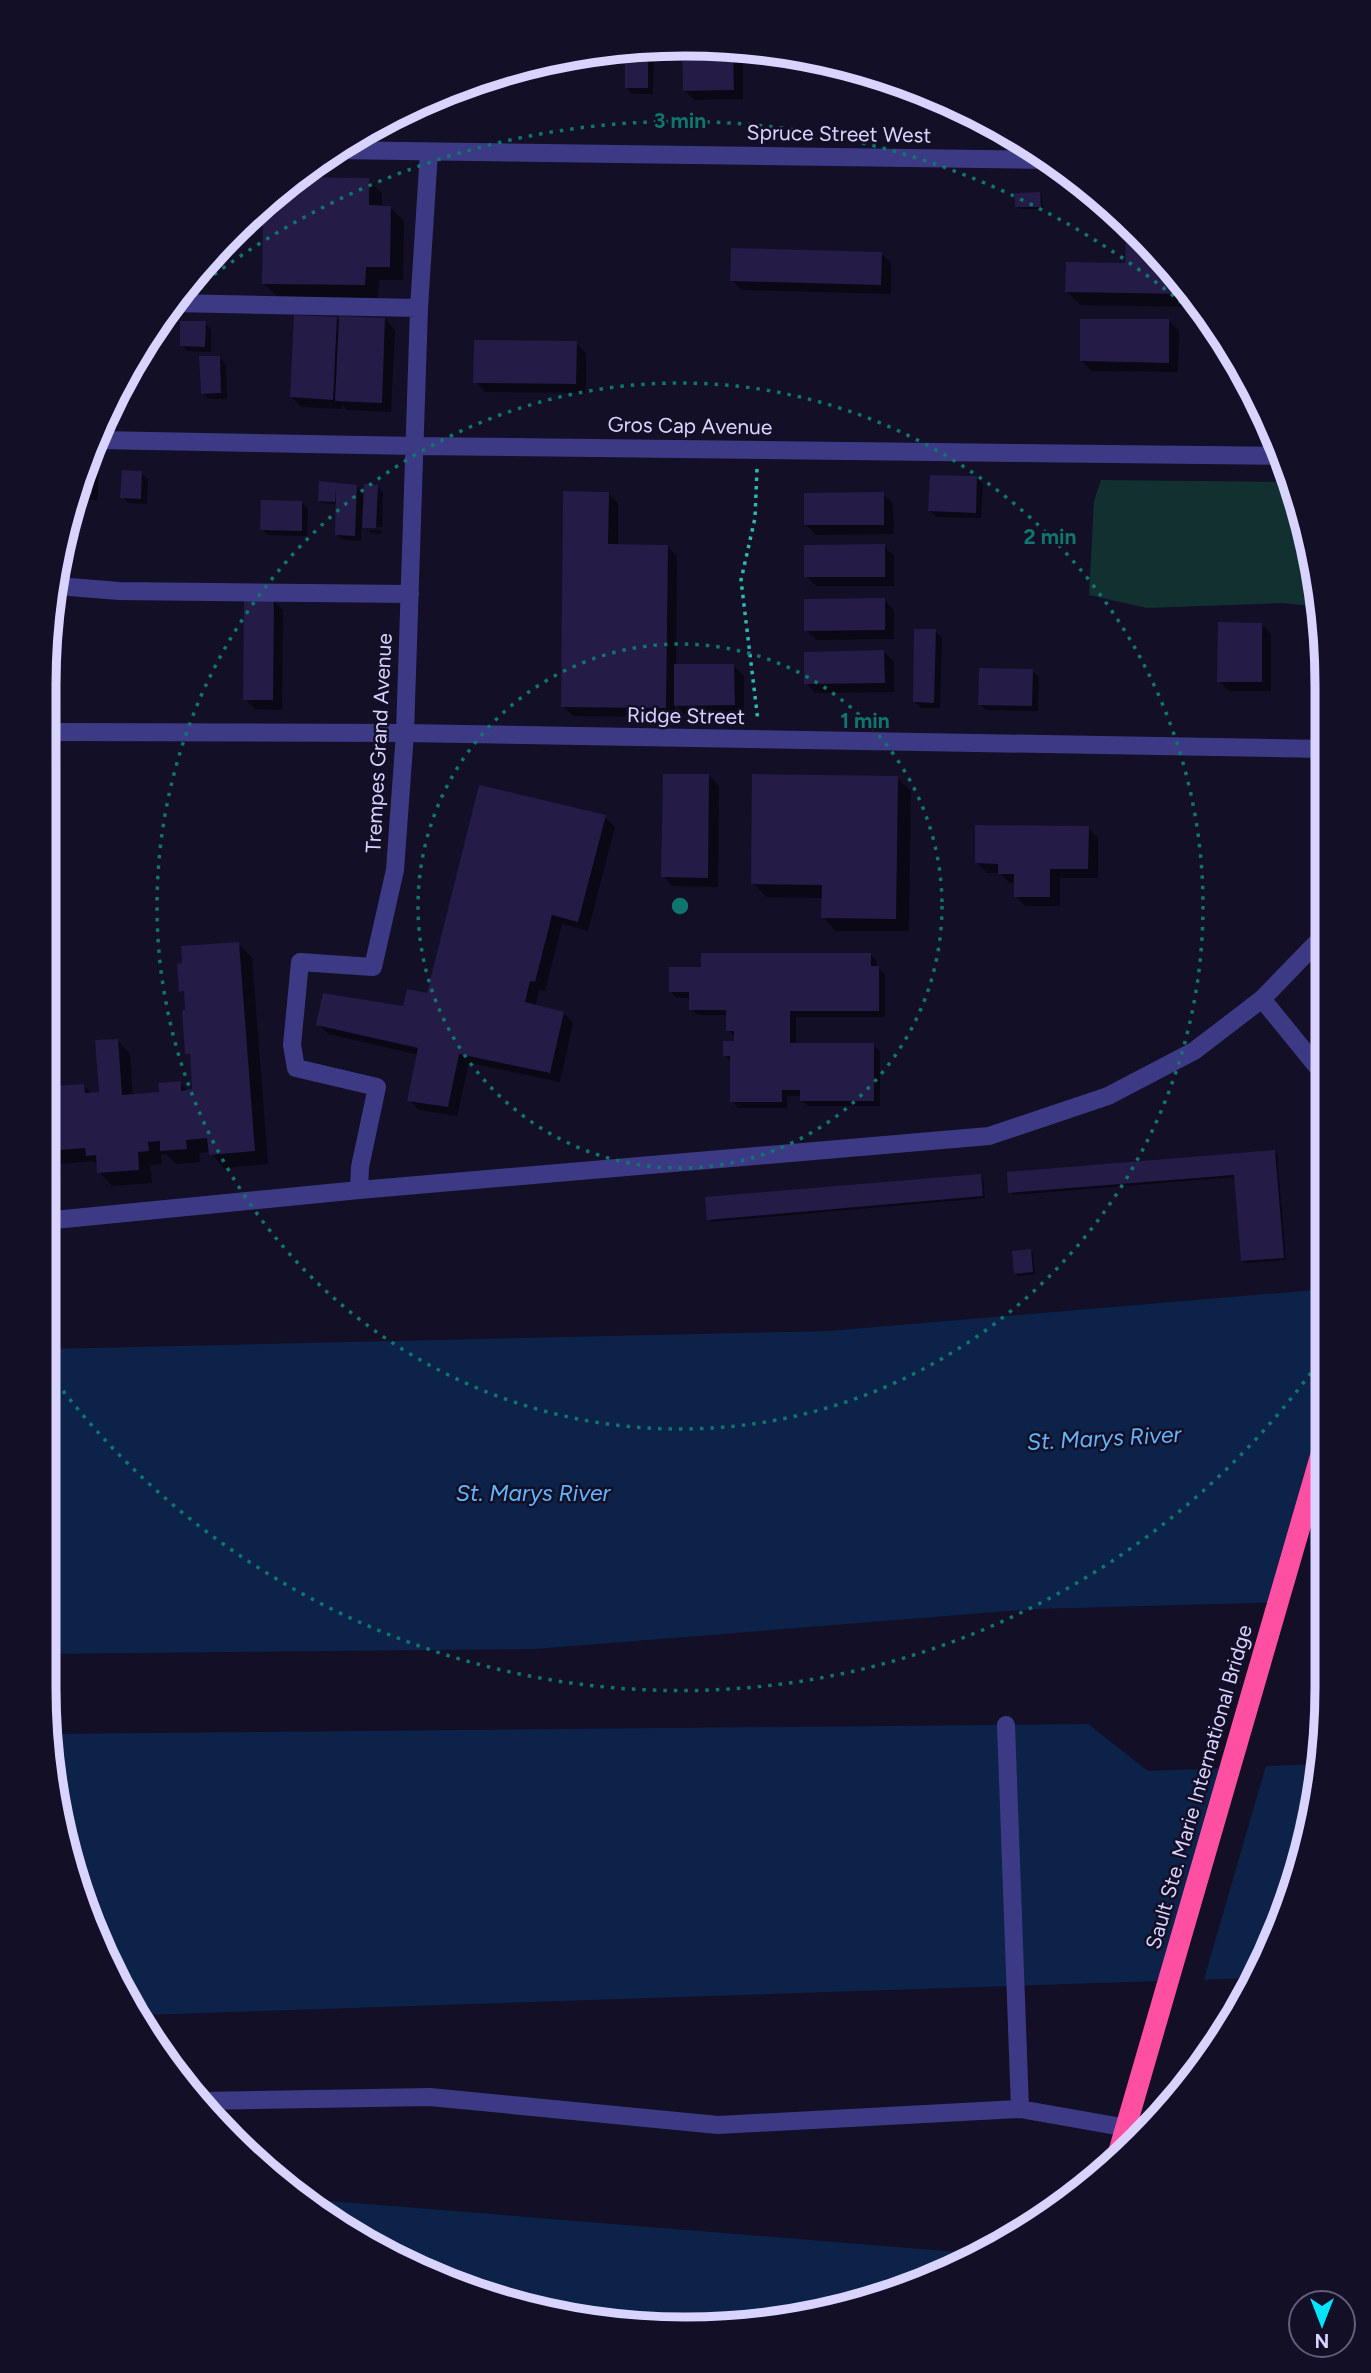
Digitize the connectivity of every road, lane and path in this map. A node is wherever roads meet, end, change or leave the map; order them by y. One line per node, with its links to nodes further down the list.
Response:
1 (354, 150): 2 (street, Spruce Street West)
2 (429, 152): 3 (street, Spruce Street West); 5 (street, Trempes Grand Avenue)
3 (1031, 160)
4 (185, 303): 5 (street)
5 (419, 308): 7 (street, Trempes Grand Avenue)
6 (106, 440): 7 (street, Gros Cap Avenue)
7 (416, 446): 8 (street, Gros Cap Avenue); 11 (street, Trempes Grand Avenue)
8 (758, 449): 9 (street, Gros Cap Avenue); 14 (path)
9 (1271, 456)
10 (64, 586): 11 (street)
11 (410, 594): 13 (street, Trempes Grand Avenue)
12 (56, 732): 13 (street, Ridge Street)
13 (405, 733): 14 (street, Ridge Street); 19 (street, Trempes Grand Avenue)
14 (760, 740): 15 (street, Ridge Street)
15 (1315, 750)
16 (1315, 944): 17 (street)
17 (1262, 999): 18 (street); 19 (street)
18 (1315, 1064)
19 (359, 1190): 20 (street)
20 (56, 1220)
21 (1315, 1475): 26 (highway, Sault Ste. Marie International Bridge, bridge)
22 (1006, 1725): 24 (street)
23 (210, 2101): 24 (street)
24 (1020, 2109): 25 (street)
25 (1135, 2129)
26 (1122, 2142)

